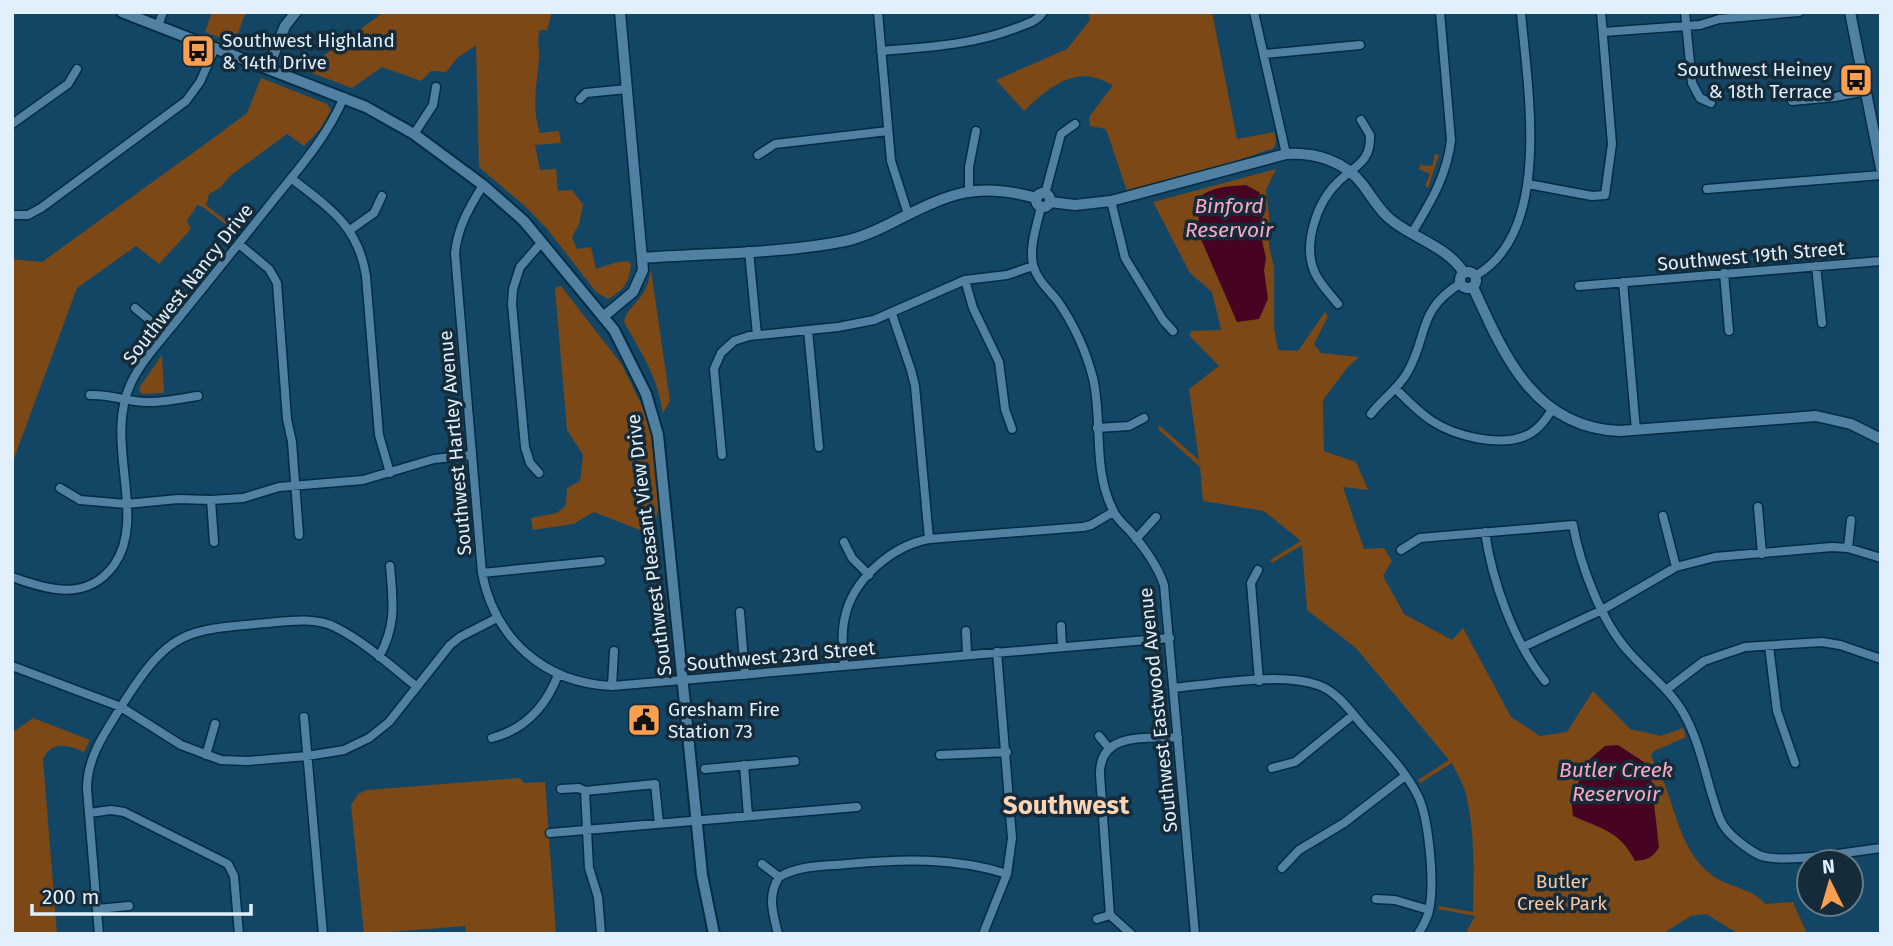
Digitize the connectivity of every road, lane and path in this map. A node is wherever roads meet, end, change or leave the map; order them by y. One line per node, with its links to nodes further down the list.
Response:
1 (122, 12): 14 (main road, Southwest Pleasant View Drive)
2 (163, 12): 14 (street)
3 (296, 12): 21 (street)
4 (620, 12): 24 (street)
5 (877, 12): 19 (street)
6 (1043, 12): 19 (street)
7 (1254, 12): 20 (street)
8 (1440, 12): 52 (street)
9 (1521, 12): 42 (street)
10 (1601, 12): 16 (street)
11 (1685, 12): 15 (street)
12 (1799, 12): 15 (street)
13 (1850, 12): 25 (street)
14 (158, 26): 18 (main road, Southwest Pleasant View Drive)
15 (1686, 26): 16 (street); 29 (street)
16 (1603, 32): 42 (street)
17 (1360, 45): 20 (street)
18 (215, 48): 21 (main road, Southwest Pleasant View Drive); 49 (street)
19 (881, 51): 33 (street)
20 (1265, 54): 37 (street)
21 (268, 68): 26 (main road, Southwest Pleasant View Drive)
22 (77, 69): 31 (street)
23 (436, 87): 35 (street)
24 (627, 89): 27 (street); 56 (street)
25 (1866, 91): 28 (street); 38 (street)
26 (344, 97): 35 (main road, Southwest Pleasant View Drive); 41 (street, Southwest Nancy Drive)
27 (580, 99)
28 (1792, 101)
29 (1711, 103)
30 (1361, 120): 39 (street)
31 (12, 124)
32 (1075, 124): 47 (street)
33 (888, 131): 36 (street); 50 (street)
34 (976, 131): 45 (street)
35 (414, 134): 43 (main road, Southwest Pleasant View Drive)
36 (758, 155)
37 (1286, 155): 39 (street); 48 (street)
38 (1881, 168)
39 (1350, 172): 52 (street); 65 (street)
40 (1881, 175): 44 (street)
41 (291, 178): 51 (street); 54 (street, Southwest Nancy Drive)
42 (1528, 184): 62 (street)
43 (483, 185): 53 (main road, Southwest Pleasant View Drive); 87 (street, Southwest Hartley Avenue)
44 (1707, 189)
45 (969, 191): 47 (street); 50 (street)
46 (382, 197): 51 (street)
47 (1043, 200): 48 (street); 58 (street)
48 (1111, 201): 71 (street)
49 (12, 215)
50 (908, 215): 55 (street)
51 (350, 230): 89 (street)
52 (1412, 233): 62 (street)
53 (542, 242): 68 (main road, Southwest Pleasant View Drive); 90 (street)
54 (239, 244): 73 (street, Southwest Nancy Drive); 91 (street)
55 (750, 251): 56 (street); 74 (street)
56 (643, 261): 68 (street)
57 (1881, 261): 59 (street, Southwest 19th Street)
58 (1033, 266): 61 (street); 82 (street, Southwest Eastwood Avenue)
59 (1816, 266): 60 (street, Southwest 19th Street); 69 (street)
60 (1724, 273): 63 (street, Southwest 19th Street); 72 (street)
61 (965, 280): 67 (street); 83 (street)
62 (1468, 280): 75 (street); 79 (street)
63 (1623, 282): 64 (street, Southwest 19th Street); 84 (street)
64 (1579, 286)
65 (1338, 303)
66 (135, 308): 73 (street)
67 (891, 314): 70 (street); 102 (street)
68 (603, 317): 135 (main road, Southwest Pleasant View Drive)
69 (1822, 323)
70 (808, 330): 74 (street); 86 (street)
71 (1173, 331)
72 (1728, 331)
73 (166, 334): 78 (street, Southwest Nancy Drive)
74 (757, 335): 88 (street)
75 (1395, 388): 79 (street); 80 (street)
76 (90, 395): 78 (street)
77 (198, 396): 78 (street)
78 (125, 399): 94 (street, Southwest Nancy Drive)
79 (1552, 410): 84 (street)
80 (1371, 414)
81 (1144, 418): 82 (street)
82 (1097, 428): 96 (street, Southwest Eastwood Avenue)
83 (1012, 429)
84 (1636, 430): 85 (street)
85 (1881, 439)
86 (819, 447)
87 (471, 454): 89 (street); 114 (street, Southwest Hartley Avenue)
88 (722, 456)
89 (390, 473): 91 (street)
90 (539, 473)
91 (295, 486): 93 (street); 101 (street)
92 (60, 488): 94 (street)
93 (211, 500): 94 (street); 104 (street)
94 (127, 504): 116 (street, Southwest Nancy Drive)
95 (1758, 507): 108 (street)
96 (1113, 512): 102 (street); 103 (street, Southwest Eastwood Avenue)
97 (1663, 516): 112 (street)
98 (1156, 517): 103 (street)
99 (1851, 520): 106 (street)
100 (1485, 532): 107 (street); 117 (street); 125 (street)
101 (299, 535)
102 (929, 539): 115 (street)
103 (1136, 539): 122 (street, Southwest Eastwood Avenue)
104 (214, 542)
105 (844, 542): 115 (street)
106 (1847, 548): 108 (street); 109 (street)
107 (1401, 550)
108 (1762, 554): 112 (street)
109 (1881, 558)
110 (601, 561): 114 (street)
111 (390, 566): 129 (street)
112 (1676, 568): 117 (street)
113 (1258, 570): 136 (street)
114 (482, 573): 119 (street, Southwest Hartley Avenue)
115 (869, 575): 132 (street)
116 (12, 577)
117 (1602, 610): 125 (street); 141 (street)
118 (740, 612): 134 (street)
119 (497, 618): 133 (street, Southwest Hartley Avenue); 138 (street)
120 (1061, 625): 124 (street)
121 (966, 631): 128 (street)
122 (1170, 638): 124 (street, Southwest 23rd Street); 140 (street, Southwest Eastwood Avenue)
123 (1769, 646): 130 (street); 141 (street); 155 (street)
124 (1062, 647): 127 (street, Southwest 23rd Street)
125 (1523, 647): 137 (street)
126 (614, 651): 139 (street)
127 (998, 652): 128 (street, Southwest 23rd Street); 150 (street)
128 (967, 654): 132 (street, Southwest 23rd Street)
129 (379, 657): 138 (street); 142 (street)
130 (1881, 659)
131 (12, 666): 142 (street)
132 (844, 666): 134 (street, Southwest 23rd Street)
133 (558, 675): 139 (street, Southwest 23rd Street); 148 (street)
134 (745, 675): 135 (street, Southwest 23rd Street)
135 (683, 680): 139 (street, Southwest 23rd Street); 165 (main road, Southwest Pleasant View Drive)
136 (1259, 681): 140 (street); 143 (street)
137 (1545, 681)
138 (417, 687): 153 (street)
139 (612, 687)
140 (1174, 688): 147 (street, Southwest Eastwood Avenue)
141 (1666, 690): 169 (street)
142 (121, 707): 151 (street); 163 (street)
143 (1353, 715): 157 (street); 159 (street)
144 (304, 717): 153 (street)
145 (215, 724): 151 (street)
146 (1099, 736): 149 (street)
147 (1178, 737): 149 (street); 188 (street, Southwest Eastwood Avenue)
148 (492, 738)
149 (1108, 747): 178 (street)
150 (1007, 752): 152 (street); 172 (street)
151 (206, 755): 153 (street)
152 (940, 755)
153 (307, 756): 183 (street)
154 (795, 761): 156 (street)
155 (1795, 763)
156 (744, 765): 158 (street); 164 (street)
157 (1272, 768)
158 (705, 769)
159 (1405, 776): 171 (street); 177 (street)
160 (561, 789): 161 (street)
161 (585, 791): 166 (street); 167 (street)
162 (857, 807): 164 (street)
163 (89, 813): 176 (street); 182 (street)
164 (748, 816): 165 (street)
165 (696, 821): 166 (street); 184 (main road, Southwest Pleasant View Drive)
166 (659, 824): 167 (street)
167 (586, 830): 168 (street); 180 (street)
168 (550, 833)
169 (1881, 848)
170 (762, 864): 173 (street)
171 (1282, 868)
172 (1007, 874): 173 (street); 186 (street)
173 (779, 877): 185 (street)
174 (1376, 899): 177 (street)
175 (129, 906): 176 (street)
176 (97, 909): 181 (street)
177 (1429, 910): 189 (street)
178 (1110, 915): 179 (street); 187 (street)
179 (1097, 919)
180 (601, 933)
181 (99, 934)
182 (239, 934)
183 (323, 934)
184 (714, 934)
185 (778, 934)
186 (983, 934)
187 (1131, 934)
188 (1195, 934)
189 (1418, 934)

